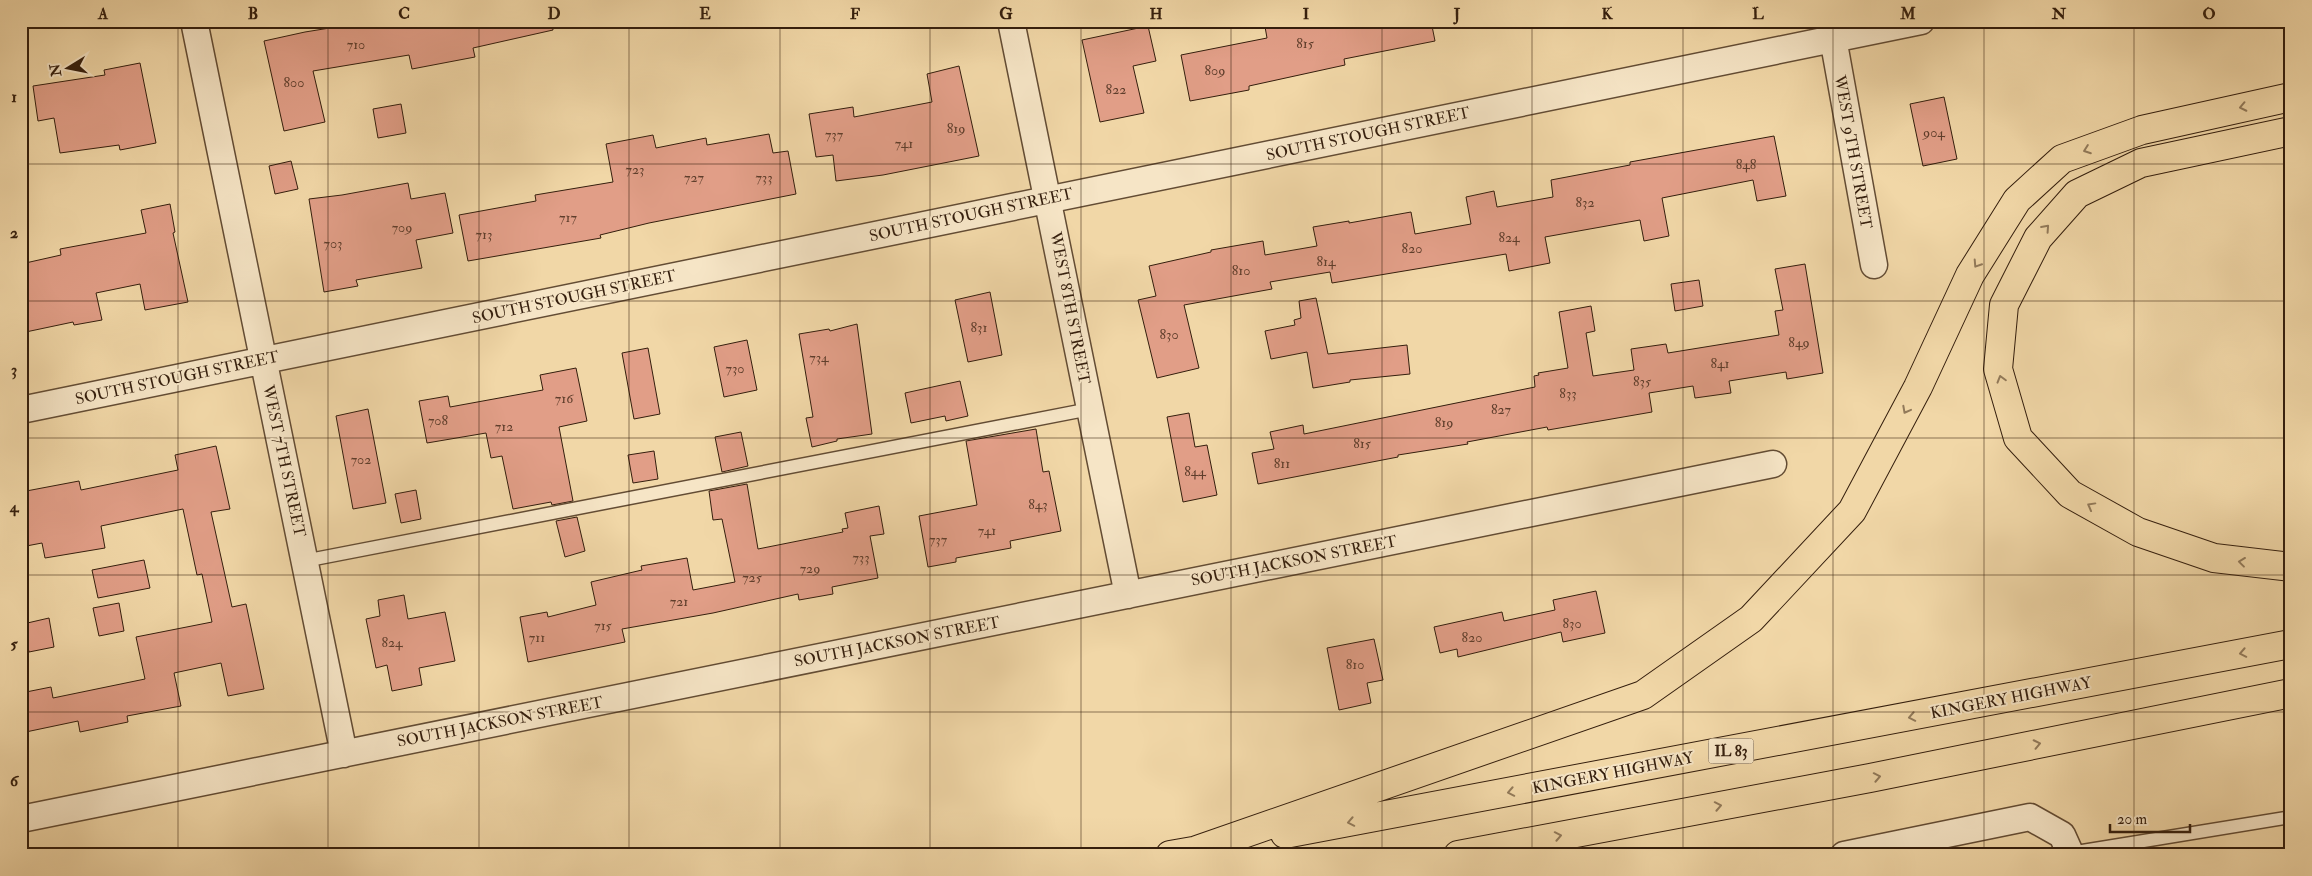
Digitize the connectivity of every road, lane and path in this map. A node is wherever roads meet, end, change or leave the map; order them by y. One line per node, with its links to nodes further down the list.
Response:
1 (194, 21): 9 (street, WEST 7TH STREET)
2 (1011, 21): 7 (street, WEST 8TH STREET)
3 (1921, 21): 4 (street, SOUTH STOUGH STREET)
4 (1833, 38): 7 (street, SOUTH STOUGH STREET); 8 (street, WEST 9TH STREET)
5 (2291, 96): 21 (highway, one-way to 21)
6 (2291, 131): 14 (highway, one-way to 6)
7 (1048, 199): 9 (street, SOUTH STOUGH STREET); 10 (street, WEST 8TH STREET)
8 (1874, 265)
9 (263, 360): 11 (street, SOUTH STOUGH STREET); 13 (street, WEST 7TH STREET)
10 (1090, 408): 13 (lane); 15 (street, WEST 8TH STREET)
11 (21, 410)
12 (1773, 464): 15 (street, SOUTH JACKSON STREET)
13 (304, 561): 18 (street, WEST 7TH STREET)
14 (2291, 567)
15 (1128, 595): 18 (street, SOUTH JACKSON STREET)
16 (2291, 644): 21 (highway, KINGERY HIGHWAY / IL 83, one-way to 21)
17 (2291, 692): 24 (highway, one-way to 17)
18 (344, 754): 20 (street, SOUTH JACKSON STREET)
19 (2291, 817): 22 (lane)
20 (21, 819)
21 (1197, 850): 23 (highway, KINGERY HIGHWAY / IL 83)
22 (2071, 854): 25 (street)
23 (1170, 855)
24 (1458, 855)
25 (1844, 855)

